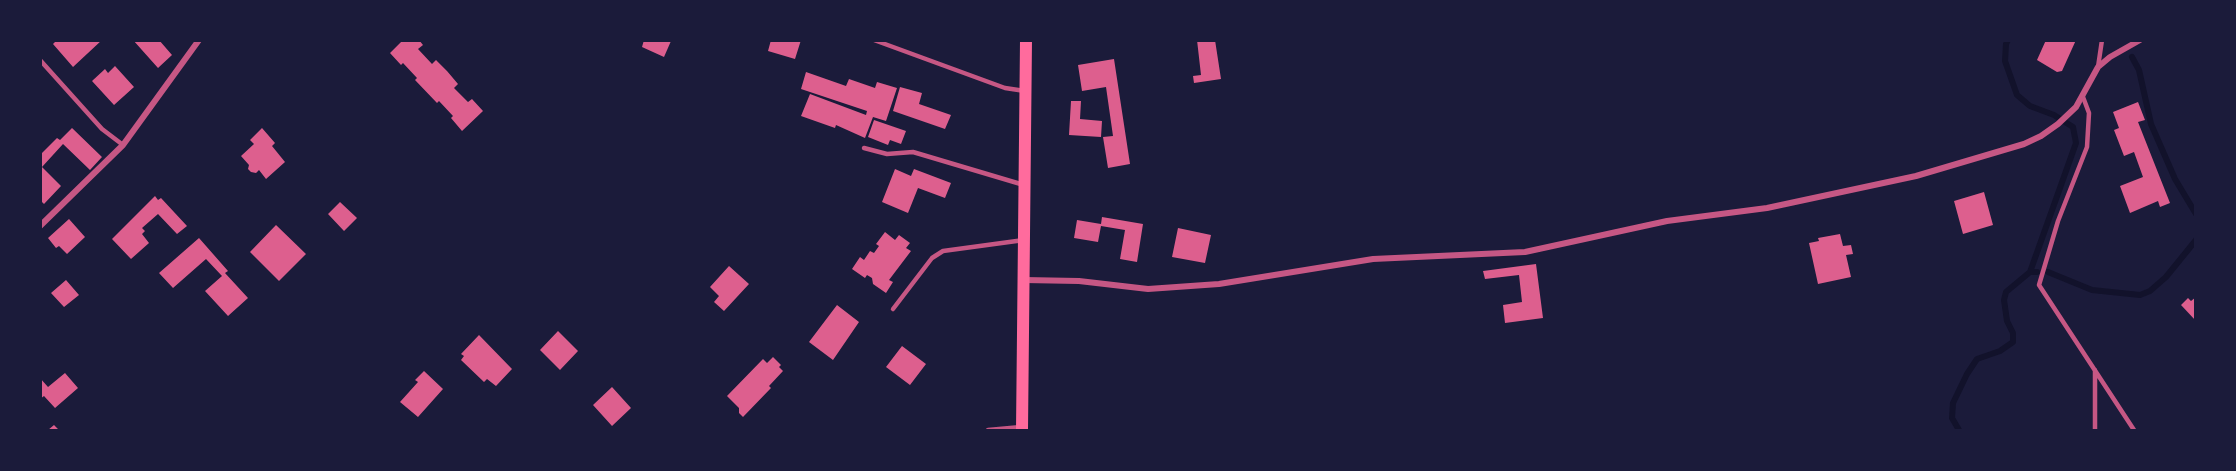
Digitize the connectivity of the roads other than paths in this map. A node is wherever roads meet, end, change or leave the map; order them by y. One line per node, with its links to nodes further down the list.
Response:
1 (199, 40): 10 (street)
2 (874, 40): 8 (lane)
3 (1026, 40): 8 (main road)
4 (2102, 40): 7 (lane)
5 (2140, 40): 7 (street)
6 (40, 60): 10 (lane)
7 (2098, 68): 9 (street)
8 (1025, 91): 12 (main road)
9 (2083, 97): 15 (street); 17 (lane)
10 (123, 145): 13 (street)
11 (864, 148): 12 (lane)
12 (1025, 185): 14 (main road)
13 (40, 226)
14 (1024, 240): 15 (main road); 16 (lane)
15 (1024, 280): 18 (main road)
16 (893, 309)
17 (2095, 370): 20 (lane); 21 (lane)
18 (1023, 429): 19 (lane)
19 (988, 430)
20 (2096, 430)
21 (2134, 430)

